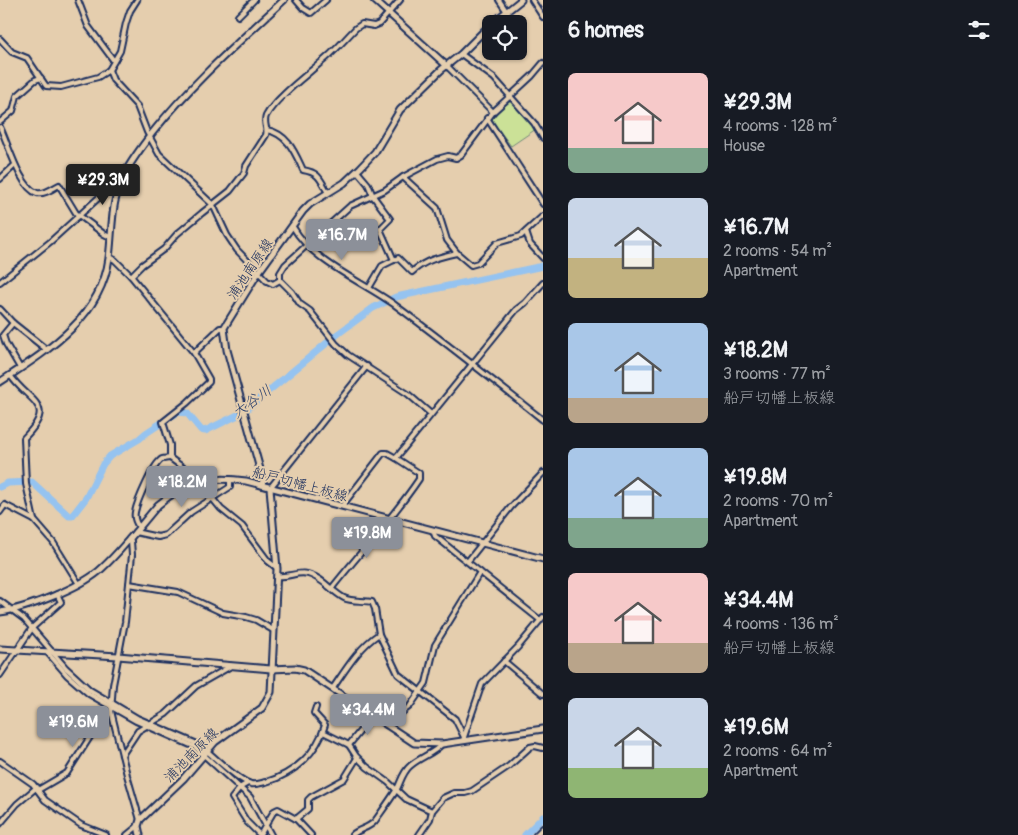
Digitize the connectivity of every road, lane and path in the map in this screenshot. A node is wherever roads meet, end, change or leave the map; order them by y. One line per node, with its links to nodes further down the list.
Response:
1 (78, 0): 20 (street)
2 (137, 0): 20 (street)
3 (254, 0): 15 (street)
4 (284, 0): 31 (main road)
5 (296, 0): 6 (street)
6 (326, 0)
7 (374, 0): 13 (main road)
8 (400, 0): 13 (street)
9 (499, 0): 12 (street)
10 (522, 0): 12 (main road, 浦池南原線)
11 (532, 0): 16 (street)
12 (507, 12): 14 (main road, 浦池南原線)
13 (388, 14): 22 (main road); 30 (street)
14 (503, 15)
15 (238, 16)
16 (543, 17)
17 (482, 33): 19 (main road, 浦池南原線)
18 (0, 39): 24 (street)
19 (461, 54): 22 (main road, 浦池南原線); 25 (street)
20 (114, 61): 23 (street)
21 (543, 63): 25 (street)
22 (447, 66): 26 (street); 34 (main road, 浦池南原線)
23 (109, 70): 24 (street); 31 (street)
24 (41, 78): 28 (street)
25 (510, 96): 26 (street); 32 (street)
26 (493, 112): 27 (street)
27 (487, 118): 35 (street); 40 (street)
28 (0, 122)
29 (0, 128): 33 (street)
30 (268, 130): 38 (street); 41 (street)
31 (149, 137): 37 (main road); 41 (street)
32 (543, 138)
33 (15, 165): 36 (street); 42 (street)
34 (356, 171): 38 (main road, 浦池南原線); 39 (street)
35 (403, 177): 39 (street); 48 (street)
36 (0, 179)
37 (120, 184): 42 (street); 46 (main road)
38 (328, 193): 44 (main road, 浦池南原線)
39 (373, 196): 47 (street); 51 (street)
40 (543, 204)
41 (213, 205): 52 (street); 53 (street)
42 (79, 215): 46 (street); 55 (street)
43 (543, 216): 45 (street)
44 (292, 227): 47 (street); 52 (main road, 浦池南原線)
45 (526, 232): 48 (street); 50 (street)
46 (110, 237): 49 (main road)
47 (306, 245): 54 (street); 57 (street)
48 (457, 253): 51 (street)
49 (109, 257): 53 (street); 61 (main road)
50 (543, 258)
51 (394, 260): 57 (street)
52 (258, 273): 54 (street); 60 (main road, 浦池南原線)
53 (131, 276): 62 (street)
54 (280, 280): 64 (street)
55 (0, 282)
56 (543, 283): 63 (street)
57 (369, 288): 63 (street)
58 (0, 309): 59 (street)
59 (13, 323): 61 (street); 65 (street)
60 (224, 328): 62 (street); 75 (main road)
61 (47, 350): 65 (main road)
62 (194, 353): 70 (street)
63 (472, 363): 68 (street); 69 (street)
64 (367, 366): 68 (street); 76 (street)
65 (20, 368): 66 (main road)
66 (10, 375): 67 (main road); 81 (street)
67 (0, 382)
68 (431, 414): 71 (street)
69 (543, 420)
70 (170, 458): 74 (street); 82 (street)
71 (396, 458): 78 (street); 80 (street)
72 (543, 473): 86 (street)
73 (230, 479): 74 (main road, 船戸切幡上板線); 75 (main road, 船戸切幡上板線); 77 (street)
74 (200, 481): 77 (street); 82 (main road, 船戸切幡上板線)
75 (262, 485): 76 (main road, 船戸切幡上板線)
76 (270, 488): 78 (main road, 船戸切幡上板線); 89 (main road, 浦池南原線)
77 (212, 498): 84 (street); 89 (street)
78 (342, 506): 80 (main road, 船戸切幡上板線)
79 (0, 512): 81 (street)
80 (391, 519): 83 (main road, 船戸切幡上板線); 94 (street)
81 (34, 520): 92 (street)
82 (139, 527): 84 (main road, 船戸切幡上板線)
83 (433, 530): 86 (main road, 船戸切幡上板線); 88 (street)
84 (135, 532): 85 (main road, 船戸切幡上板線)
85 (129, 539): 92 (main road, 船戸切幡上板線); 93 (street)
86 (483, 543): 87 (main road, 船戸切幡上板線); 88 (street)
87 (543, 559)
88 (468, 561): 90 (street)
89 (277, 568): 91 (main road, 浦池南原線)
90 (480, 572): 99 (street); 112 (street)
91 (277, 576): 94 (street); 101 (main road, 浦池南原線)
92 (79, 584): 95 (main road, 船戸切幡上板線)
93 (129, 584): 101 (street); 106 (street)
94 (332, 588): 102 (street)
95 (57, 593): 97 (main road, 船戸切幡上板線); 100 (street)
96 (0, 601): 97 (street)
97 (13, 610): 98 (main road, 船戸切幡上板線); 100 (street)
98 (0, 612)
99 (542, 618): 107 (street)
100 (32, 629): 104 (street); 105 (street)
101 (273, 630): 109 (main road, 浦池南原線)
102 (379, 634): 111 (street); 112 (street)
103 (0, 649): 104 (main road)
104 (17, 650): 105 (main road); 110 (street)
105 (50, 652): 106 (main road); 114 (street)
106 (118, 656): 108 (main road); 114 (street)
107 (504, 661): 113 (street); 121 (street)
108 (232, 664): 109 (main road); 117 (street)
109 (271, 668): 111 (main road); 125 (main road, 浦池南原線)
110 (0, 675)
111 (333, 688): 116 (main road)
112 (420, 692): 118 (street); 121 (street)
113 (543, 694)
114 (112, 707): 117 (street); 126 (street); 131 (street)
115 (316, 707): 120 (street)
116 (372, 716): 118 (main road); 123 (street)
117 (148, 725): 125 (street); 126 (street)
118 (386, 725): 122 (main road)
119 (543, 729): 121 (main road)
120 (323, 732): 123 (street); 129 (street)
121 (464, 739): 122 (main road)
122 (442, 744): 132 (street)
123 (349, 745): 127 (street)
124 (543, 748): 133 (street)
125 (205, 753): 129 (street); 130 (street); 135 (main road, 浦池南原線)
126 (122, 755): 135 (street)
127 (357, 758): 132 (street); 134 (street)
128 (0, 760): 131 (street)
129 (248, 783): 130 (street)
130 (241, 787): 137 (street); 143 (street)
131 (37, 788): 136 (street); 140 (street)
132 (397, 789): 133 (street); 146 (street)
133 (432, 811): 147 (street)
134 (296, 819): 137 (street); 145 (street)
135 (140, 820): 138 (main road, 浦池南原線)
136 (0, 824)
137 (266, 825): 143 (street); 144 (street)
138 (138, 826): 141 (street); 142 (main road)
139 (543, 828): 148 (street)
140 (106, 835)
141 (127, 835)
142 (140, 835)
143 (260, 835)
144 (271, 835)
145 (311, 835)
146 (352, 835)
147 (419, 835)
148 (536, 835)

